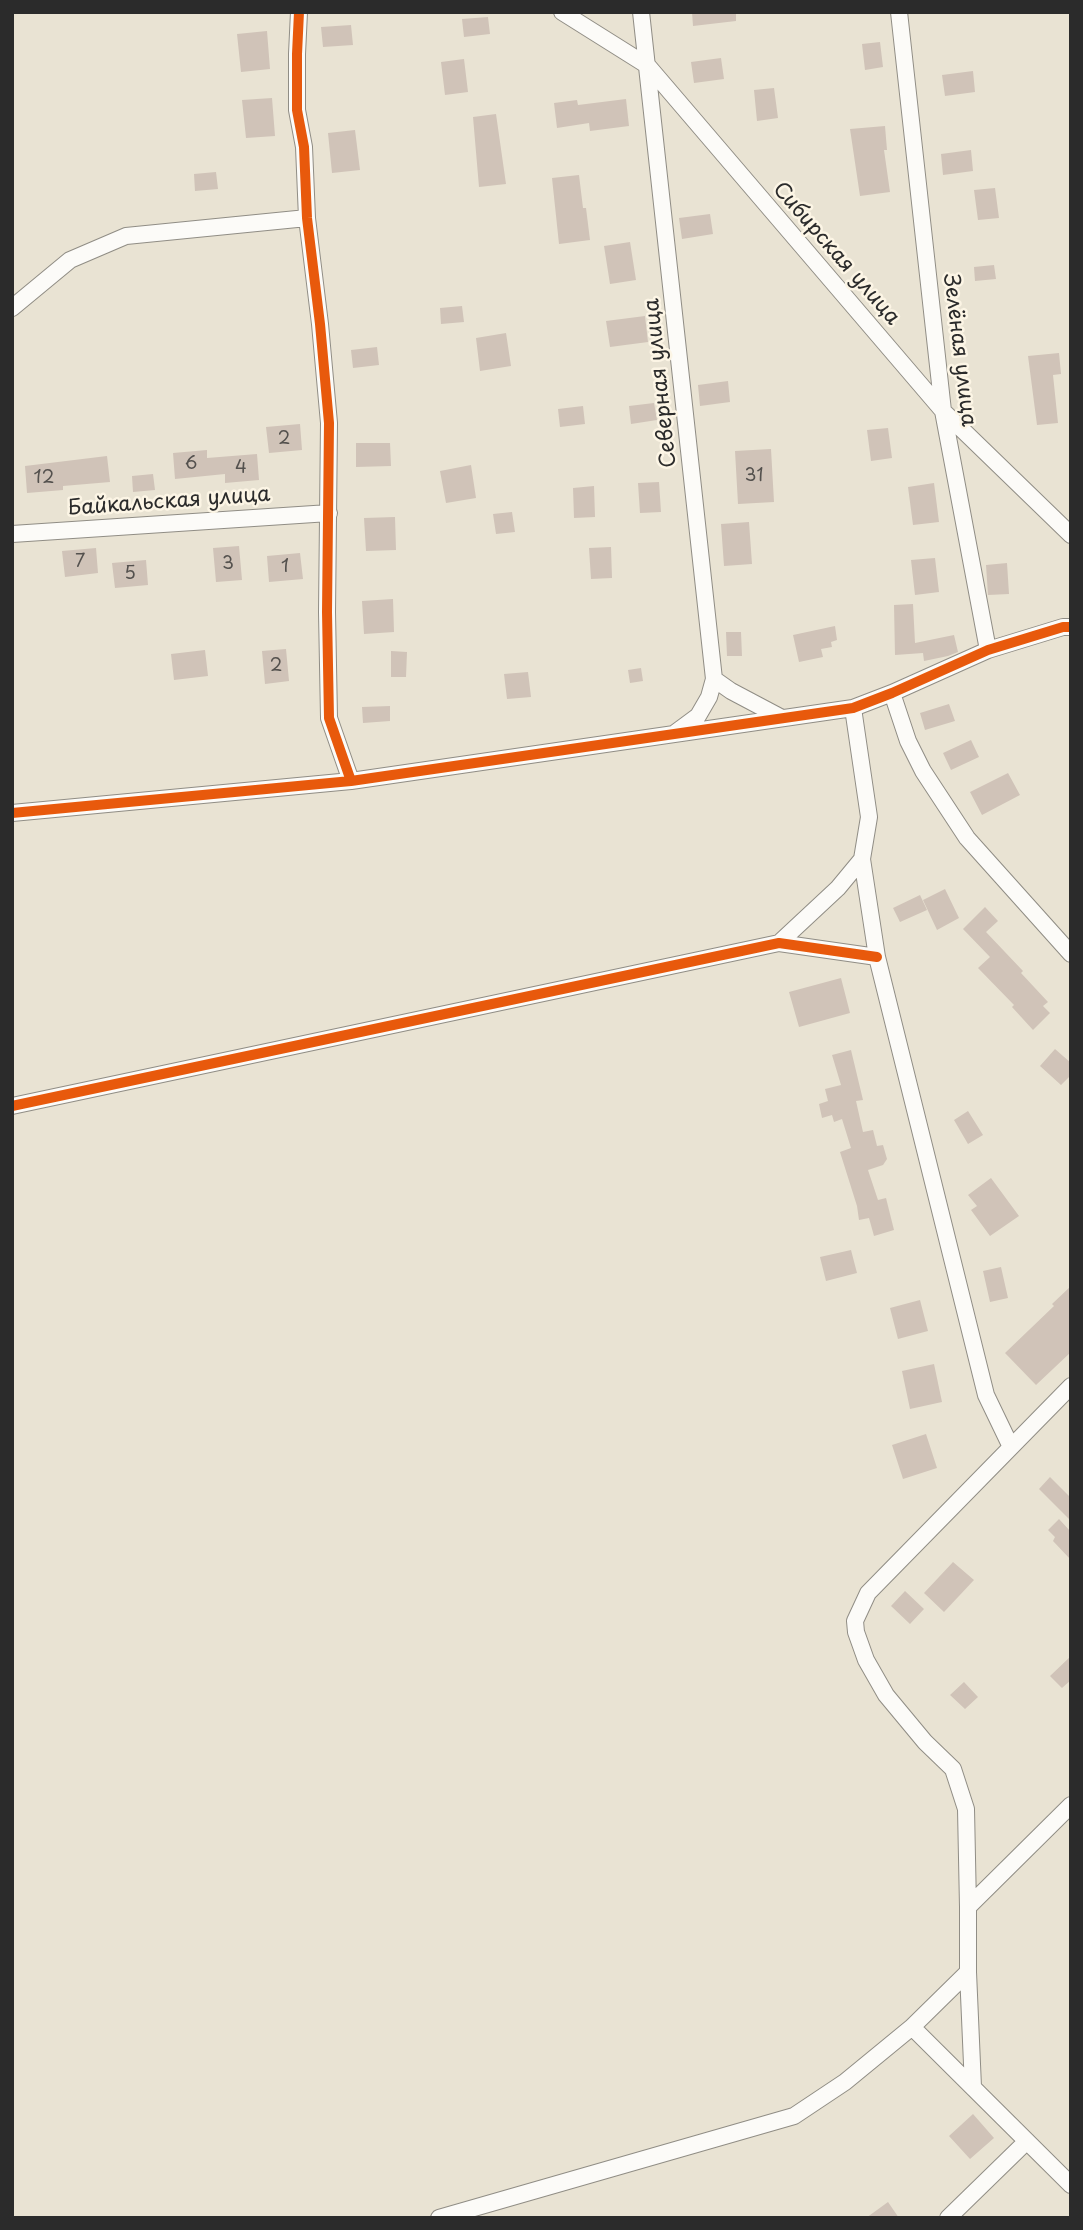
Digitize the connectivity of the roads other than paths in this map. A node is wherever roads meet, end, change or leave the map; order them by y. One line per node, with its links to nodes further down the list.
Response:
1 (299, 12): 6 (street)
2 (562, 12): 5 (street, Сибирская улица)
3 (641, 12): 5 (street, Северная улица)
4 (898, 12): 8 (street, Зелёная улица)
5 (648, 66): 8 (street, Сибирская улица); 14 (street, Северная улица)
6 (307, 218): 7 (street); 9 (street)
7 (12, 308)
8 (943, 411): 11 (street, Сибирская улица); 13 (street, Зелёная улица)
9 (329, 513): 10 (street, Байкальская улица); 19 (street)
10 (12, 534)
11 (1071, 535)
12 (1071, 627): 13 (street)
13 (988, 650): 15 (street)
14 (715, 679): 17 (street); 18 (street, Северная улица)
15 (892, 694): 16 (street); 23 (street)
16 (853, 708): 17 (street); 21 (street)
17 (782, 718): 18 (street)
18 (674, 734): 19 (street)
19 (351, 781): 20 (street)
20 (12, 813)
21 (862, 859): 22 (street); 24 (street)
22 (779, 943): 24 (street); 25 (street)
23 (1071, 954)
24 (877, 957): 27 (street)
25 (12, 1106)
26 (1071, 1386): 27 (street)
27 (1011, 1447): 29 (street)
28 (1071, 1805): 29 (street)
29 (968, 1907): 30 (street)
30 (968, 1972): 31 (street); 32 (street)
31 (912, 2027): 32 (street); 35 (street)
32 (973, 2087): 33 (street)
33 (1027, 2141): 34 (street); 36 (street)
34 (1071, 2185)
35 (439, 2218)
36 (948, 2218)

